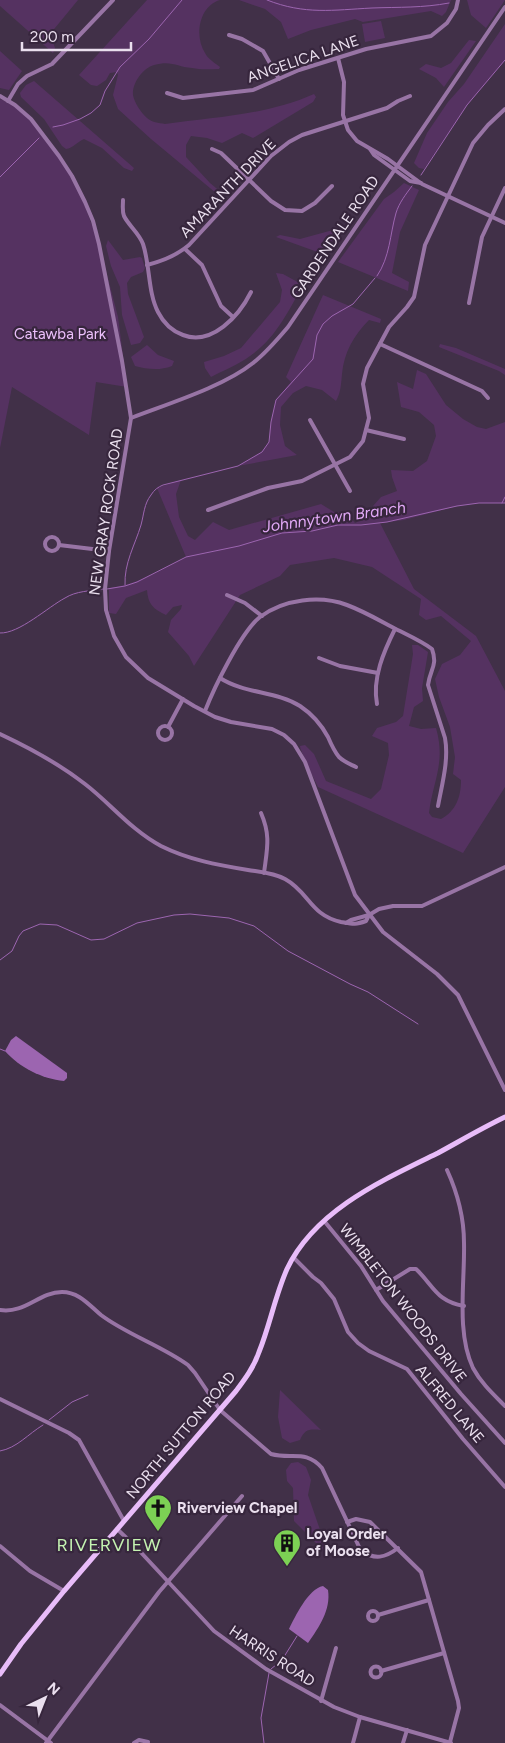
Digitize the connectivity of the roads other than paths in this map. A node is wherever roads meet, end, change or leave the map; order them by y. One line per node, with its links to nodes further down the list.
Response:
1 (113, 0): 10 (street)
2 (458, 0): 5 (street, ANGELICA LANE)
3 (505, 7): 14 (street, GARDENDALE ROAD)
4 (229, 35): 6 (street)
5 (338, 58): 6 (street, ANGELICA LANE); 12 (street)
6 (279, 79): 7 (street, ANGELICA LANE)
7 (167, 93)
8 (0, 96): 10 (street, NEW GRAY ROCK ROAD)
9 (410, 96): 12 (street, AMARANTH DRIVE)
10 (8, 101): 29 (street, NEW GRAY ROCK ROAD)
11 (505, 109): 18 (street)
12 (345, 121): 14 (street); 15 (street, AMARANTH DRIVE)
13 (212, 149): 15 (street)
14 (396, 168): 18 (street); 29 (street, GARDENDALE ROAD)
15 (249, 180): 16 (street); 22 (street, AMARANTH DRIVE)
16 (332, 186)
17 (505, 188): 20 (street)
18 (448, 196): 20 (street); 27 (street)
19 (122, 200): 23 (street)
20 (492, 216): 21 (street); 25 (street)
21 (505, 223)
22 (185, 249): 23 (street, AMARANTH DRIVE); 26 (street)
23 (147, 265): 26 (street)
24 (251, 292): 26 (street)
25 (469, 303)
26 (233, 317)
27 (380, 344): 28 (street); 31 (street)
28 (488, 398)
29 (131, 418): 37 (street, NEW GRAY ROCK ROAD)
30 (310, 420): 33 (street)
31 (366, 430): 32 (street); 33 (street)
32 (404, 439)
33 (335, 465): 34 (street); 35 (street)
34 (350, 491)
35 (208, 510)
36 (59, 545): 37 (street)
37 (109, 551): 44 (street, NEW GRAY ROCK ROAD)
38 (226, 595): 39 (street)
39 (262, 616): 40 (street); 43 (street)
40 (395, 629): 42 (street); 50 (street)
41 (318, 658): 42 (street)
42 (378, 673): 45 (street)
43 (220, 678): 46 (street); 49 (street)
44 (182, 699): 46 (street, NEW GRAY ROCK ROAD); 47 (street)
45 (377, 704)
46 (204, 711): 54 (street, NEW GRAY ROCK ROAD)
47 (168, 727)
48 (0, 734): 53 (street)
49 (356, 767)
50 (438, 806)
51 (261, 813): 53 (street)
52 (505, 867): 54 (street)
53 (264, 873): 54 (street)
54 (369, 915): 55 (street, NEW GRAY ROCK ROAD)
55 (505, 1090)
56 (505, 1117): 58 (main road, NORTH SUTTON ROAD)
57 (447, 1170): 61 (street)
58 (325, 1222): 59 (main road, NORTH SUTTON ROAD); 60 (street, WIMBLETON WOODS DRIVE)
59 (294, 1258): 65 (main road, NORTH SUTTON ROAD); 67 (street, ALFRED LANE)
60 (376, 1290): 61 (street); 66 (street, WIMBLETON WOODS DRIVE)
61 (464, 1306): 64 (street)
62 (0, 1310): 65 (street)
63 (0, 1399): 69 (street)
64 (505, 1406)
65 (220, 1410): 69 (main road, NORTH SUTTON ROAD); 70 (street)
66 (505, 1443)
67 (505, 1487)
68 (242, 1496): 74 (street)
69 (124, 1521): 71 (main road, NORTH SUTTON ROAD)
70 (347, 1522): 73 (street); 73 (street)
71 (118, 1529): 74 (street, HARRIS ROAD); 75 (main road, NORTH SUTTON ROAD)
72 (0, 1546): 75 (street)
73 (398, 1548): 76 (street)
74 (168, 1582): 82 (street, HARRIS ROAD); 86 (street)
75 (64, 1591): 81 (main road, NORTH SUTTON ROAD)
76 (429, 1600): 77 (street); 79 (street)
77 (378, 1614)
78 (336, 1648): 82 (street)
79 (444, 1652): 80 (street); 91 (street)
80 (381, 1671)
81 (0, 1674)
82 (321, 1701): 84 (street, HARRIS ROAD)
83 (0, 1705): 86 (street)
84 (360, 1717): 85 (street, HARRIS ROAD); 89 (street)
85 (406, 1730): 90 (street); 91 (street, HARRIS ROAD)
86 (48, 1742)
87 (148, 1742): 88 (street)
88 (134, 1743)
89 (352, 1743)
90 (403, 1743)
91 (450, 1743)

